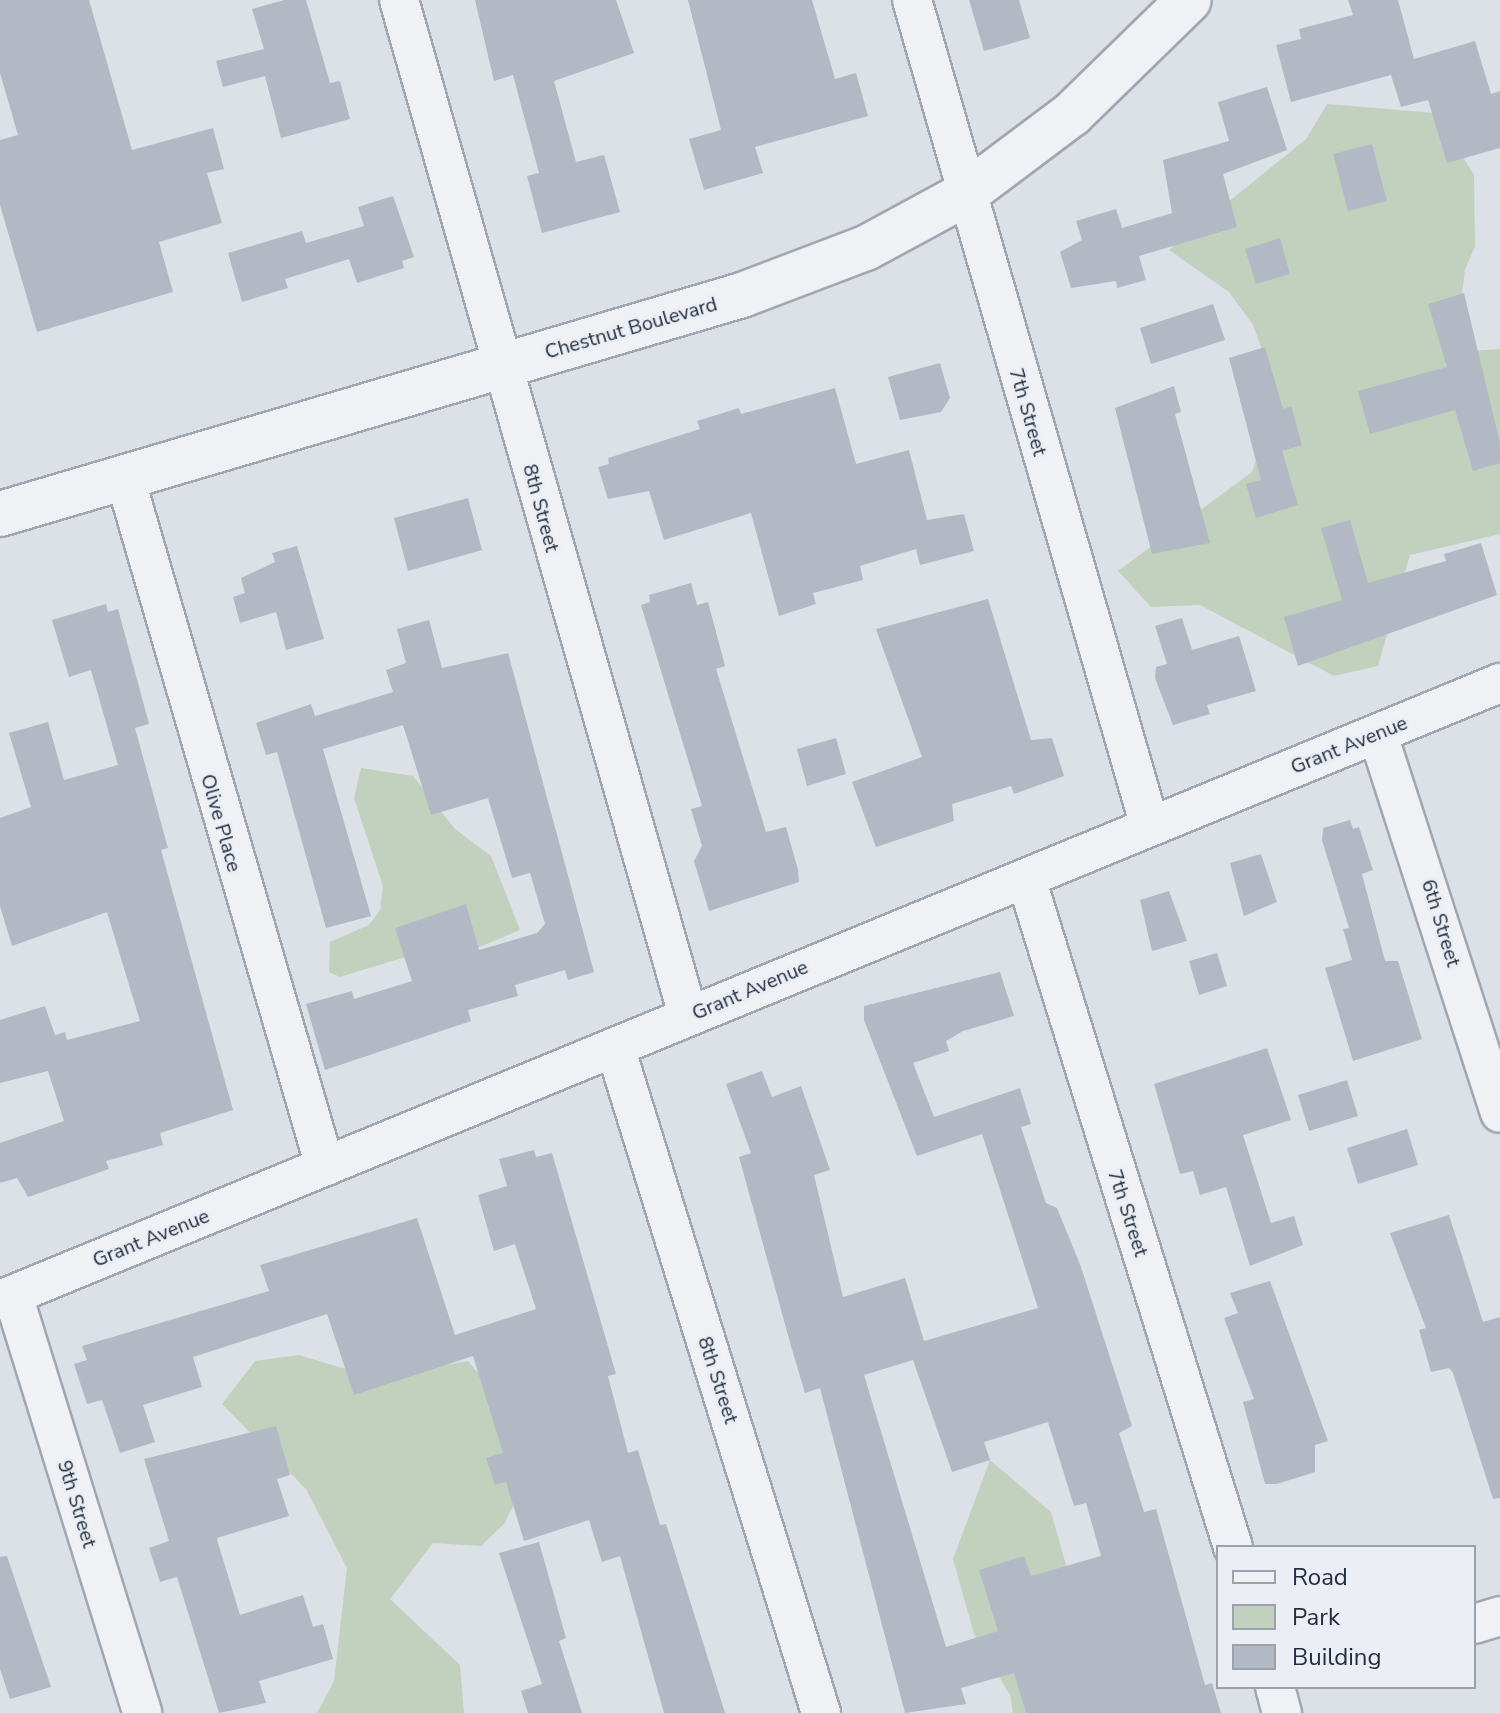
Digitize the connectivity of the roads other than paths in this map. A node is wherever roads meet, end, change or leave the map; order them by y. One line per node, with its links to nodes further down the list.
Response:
1 (399, 0): 5 (street, 8th Street)
2 (912, 0): 4 (street, 7th Street)
3 (1189, 0): 4 (street, Chestnut Boulevard)
4 (964, 195): 5 (street, Chestnut Boulevard); 10 (street, 7th Street)
5 (504, 365): 6 (street, Chestnut Boulevard); 12 (street, 8th Street)
6 (125, 478): 7 (street, Chestnut Boulevard); 15 (street, Olive Place)
7 (0, 514)
8 (1500, 683): 9 (street, Grant Avenue)
9 (1378, 735): 10 (street, Grant Avenue); 14 (street, 6th Street)
10 (1149, 823): 11 (street, Grant Avenue)
11 (1026, 878): 12 (street, Grant Avenue); 17 (street, 7th Street)
12 (688, 1015): 13 (street, Grant Avenue)
13 (615, 1047): 15 (street, Grant Avenue); 22 (street, 8th Street)
14 (1500, 1113)
15 (325, 1167): 16 (street, Grant Avenue)
16 (7, 1297): 21 (street, 9th Street)
17 (1232, 1545)
18 (1500, 1616): 19 (street)
19 (1476, 1623)
20 (1276, 1689): 23 (street)
21 (142, 1713)
22 (821, 1713)
23 (1282, 1713)

